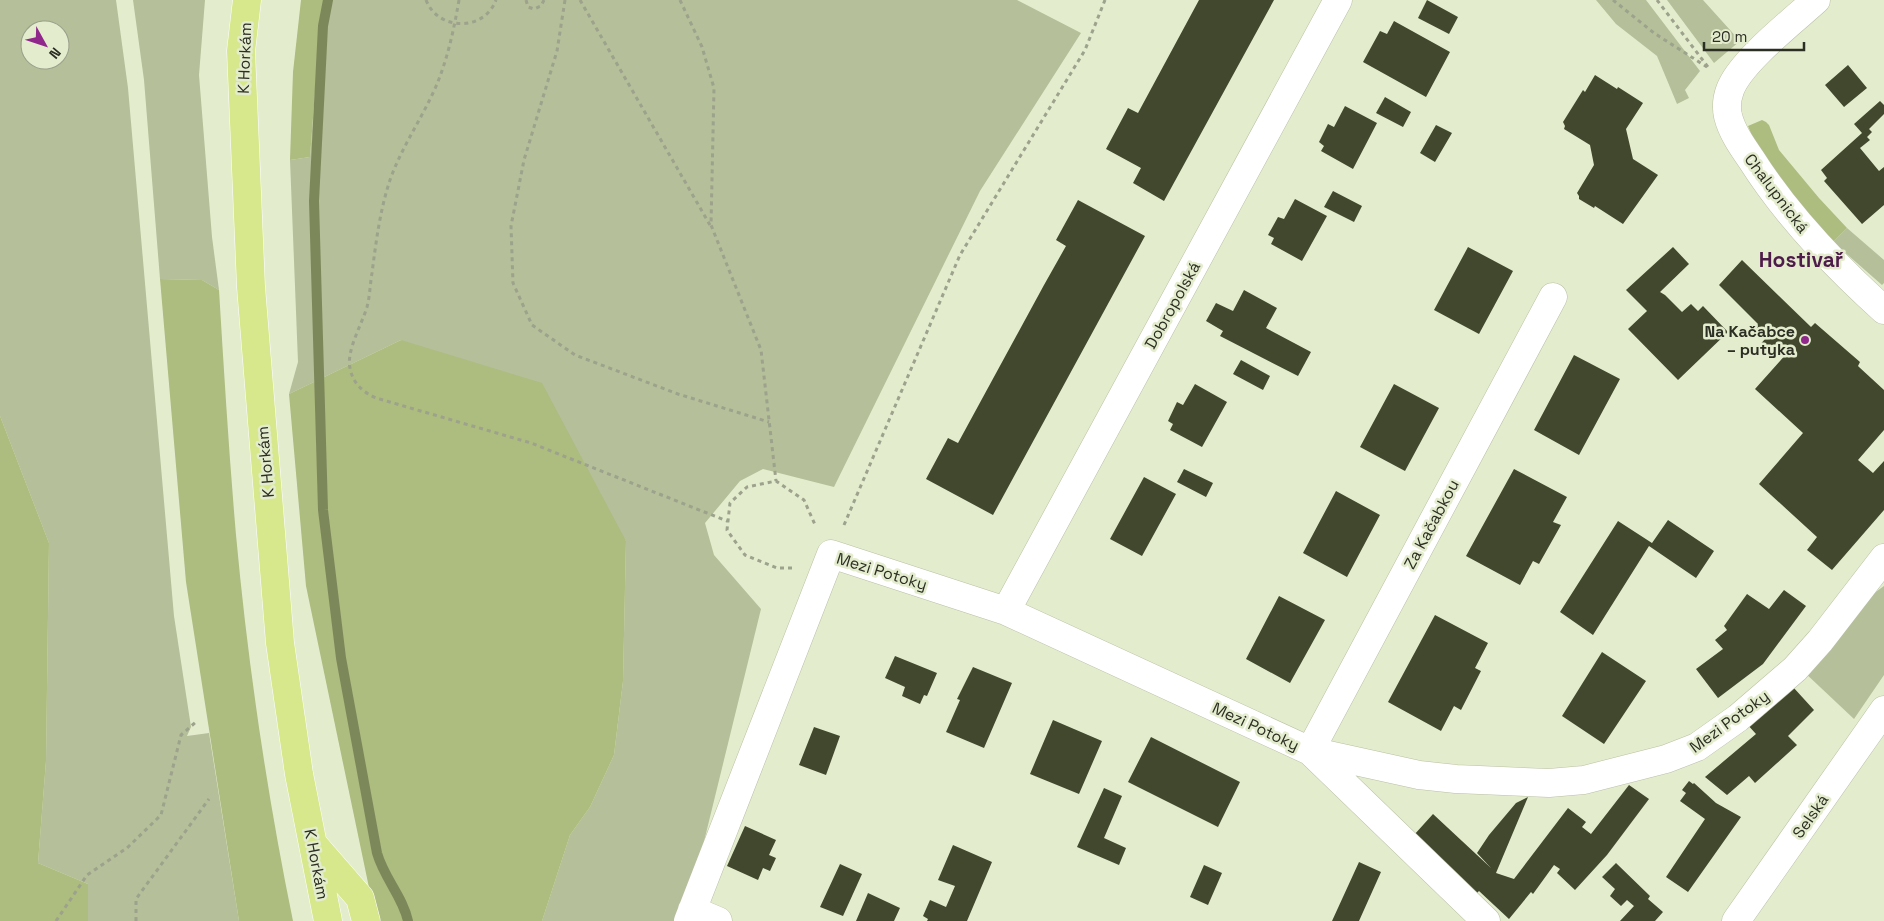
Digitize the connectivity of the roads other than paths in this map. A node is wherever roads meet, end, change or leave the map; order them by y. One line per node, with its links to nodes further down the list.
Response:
1 (232, 0): 5 (main road)
2 (247, 0): 5 (main road, K Horkám)
3 (1338, 0): 9 (street, Dobropolská)
4 (1816, 0): 7 (street, Chalupnická)
5 (242, 51): 12 (main road, K Horkám)
6 (1553, 297): 11 (street, Za Kačabkou)
7 (1884, 310)
8 (1884, 558): 11 (street, Mezi Potoky)
9 (1006, 611): 11 (street, Mezi Potoky); 13 (street, Mezi Potoky)
10 (1884, 710): 18 (street, Selská)
11 (1310, 751): 17 (street, Mezi Potoky)
12 (313, 843): 14 (main road, K Horkám); 15 (main road)
13 (690, 916): 16 (street, Mezi Potoky)
14 (328, 921)
15 (366, 921)
16 (718, 921)
17 (1486, 921)
18 (1736, 921)

